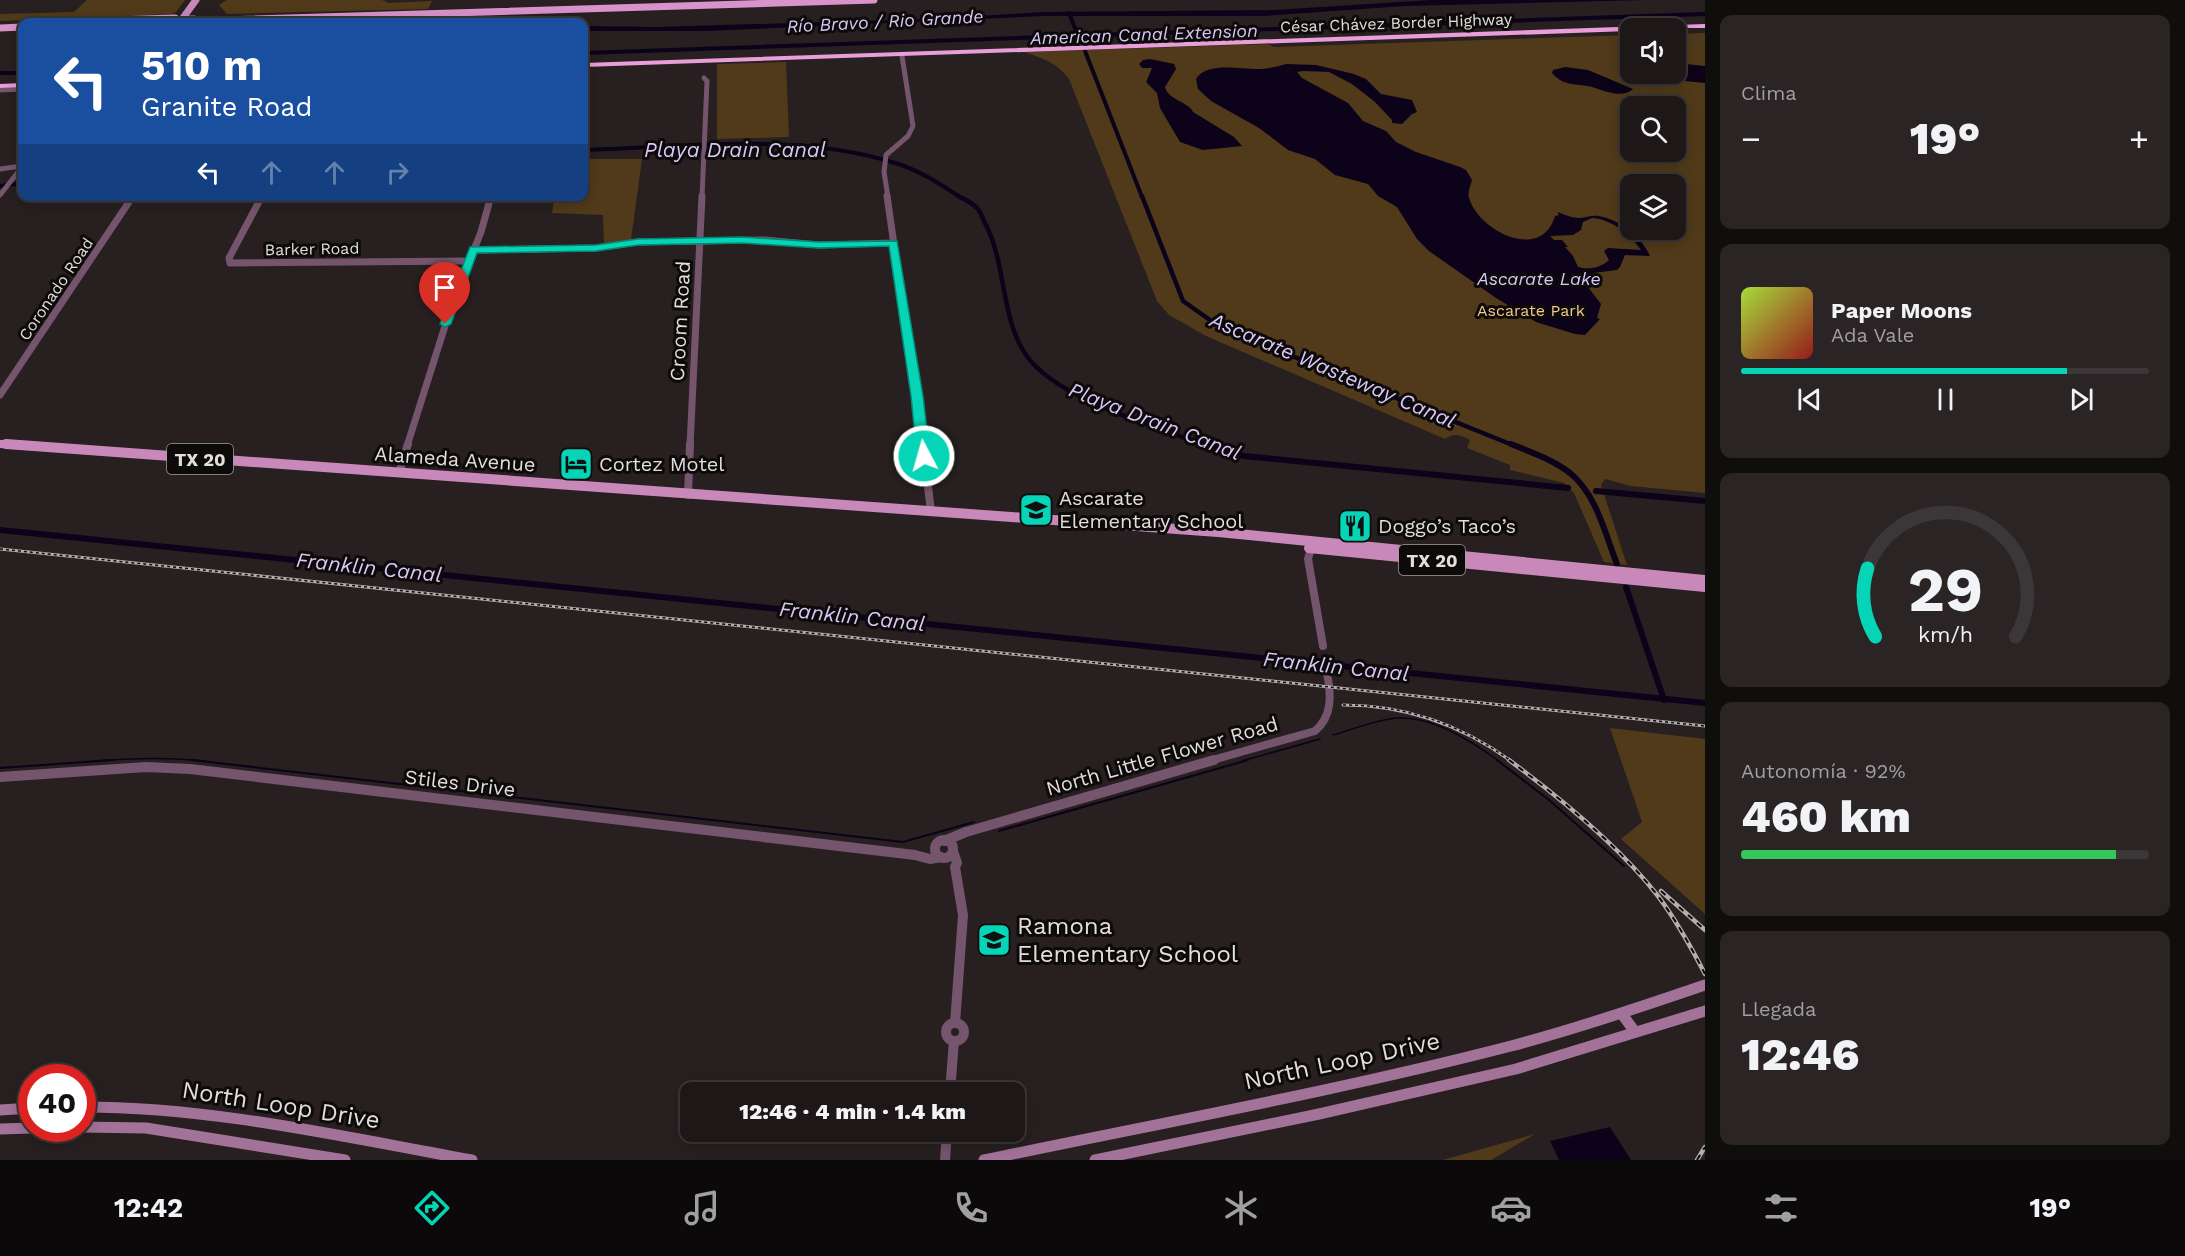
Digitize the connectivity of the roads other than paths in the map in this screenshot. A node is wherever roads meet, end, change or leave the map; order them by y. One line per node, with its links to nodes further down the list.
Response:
1 (191, 0): 12 (main road)
2 (196, 0): 12 (main road)
3 (732, 0): 8 (highway)
4 (774, 0): 7 (highway)
5 (816, 0): 9 (highway)
6 (874, 0): 9 (highway)
7 (747, 1): 8 (highway)
8 (687, 2): 10 (highway)
9 (802, 2): 10 (highway)
10 (311, 17): 13 (highway); 14 (highway); 15 (highway)
11 (156, 18): 12 (highway)
12 (180, 18)
13 (272, 18)
14 (273, 18)
15 (289, 18)
16 (1705, 23): 20 (highway, César Chávez Border Highway)
17 (18, 27): 18 (highway)
18 (0, 28)
19 (902, 56): 34 (street)
20 (588, 63)
21 (704, 78): 33 (street, Croom Road)
22 (18, 80): 23 (highway)
23 (0, 81)
24 (18, 87): 25 (highway)
25 (0, 88)
26 (18, 167): 27 (street)
27 (0, 169)
28 (18, 172): 29 (street)
29 (0, 195)
30 (130, 201): 37 (street, Coronado Road)
31 (259, 201): 36 (street, Barker Road)
32 (489, 201): 35 (street)
33 (700, 241): 34 (street); 35 (street); 40 (street, Croom Road)
34 (894, 243): 41 (street)
35 (473, 250): 36 (street)
36 (470, 261): 39 (street)
37 (0, 395)
38 (0, 444): 39 (main road, Alameda Avenue / TX 20)
39 (399, 473): 40 (main road, Alameda Avenue / TX 20)
40 (688, 495): 41 (main road, Alameda Avenue / TX 20)
41 (931, 512): 42 (main road, Alameda Avenue / TX 20)
42 (1312, 545): 43 (main road, Alameda Avenue / TX 20); 44 (main road, Alameda Avenue / TX 20); 45 (street)
43 (1705, 580)
44 (1705, 587)
45 (1323, 646)
46 (1327, 673): 48 (street, North Little Flower Road)
47 (0, 777): 51 (street, Stiles Drive)
48 (959, 836): 49 (street, North Little Flower Road); 50 (street)
49 (940, 843): 50 (street); 50 (street); 51 (street)
50 (948, 854): 51 (street, Stiles Drive); 56 (street)
51 (915, 855)
52 (1705, 985): 54 (main road, North Loop Drive)
53 (1705, 1011): 55 (main road)
54 (1622, 1014): 55 (main road); 68 (main road, North Loop Drive)
55 (1635, 1032): 69 (main road)
56 (951, 1082)
57 (96, 1107): 64 (main road, North Loop Drive)
58 (18, 1109): 59 (main road)
59 (0, 1110)
60 (96, 1127): 65 (main road, North Loop Drive)
61 (18, 1128): 62 (main road)
62 (0, 1129)
63 (946, 1142): 67 (street)
64 (439, 1157): 66 (main road, North Loop Drive)
65 (345, 1160)
66 (472, 1160)
67 (945, 1160)
68 (984, 1160)
69 (1095, 1160)

